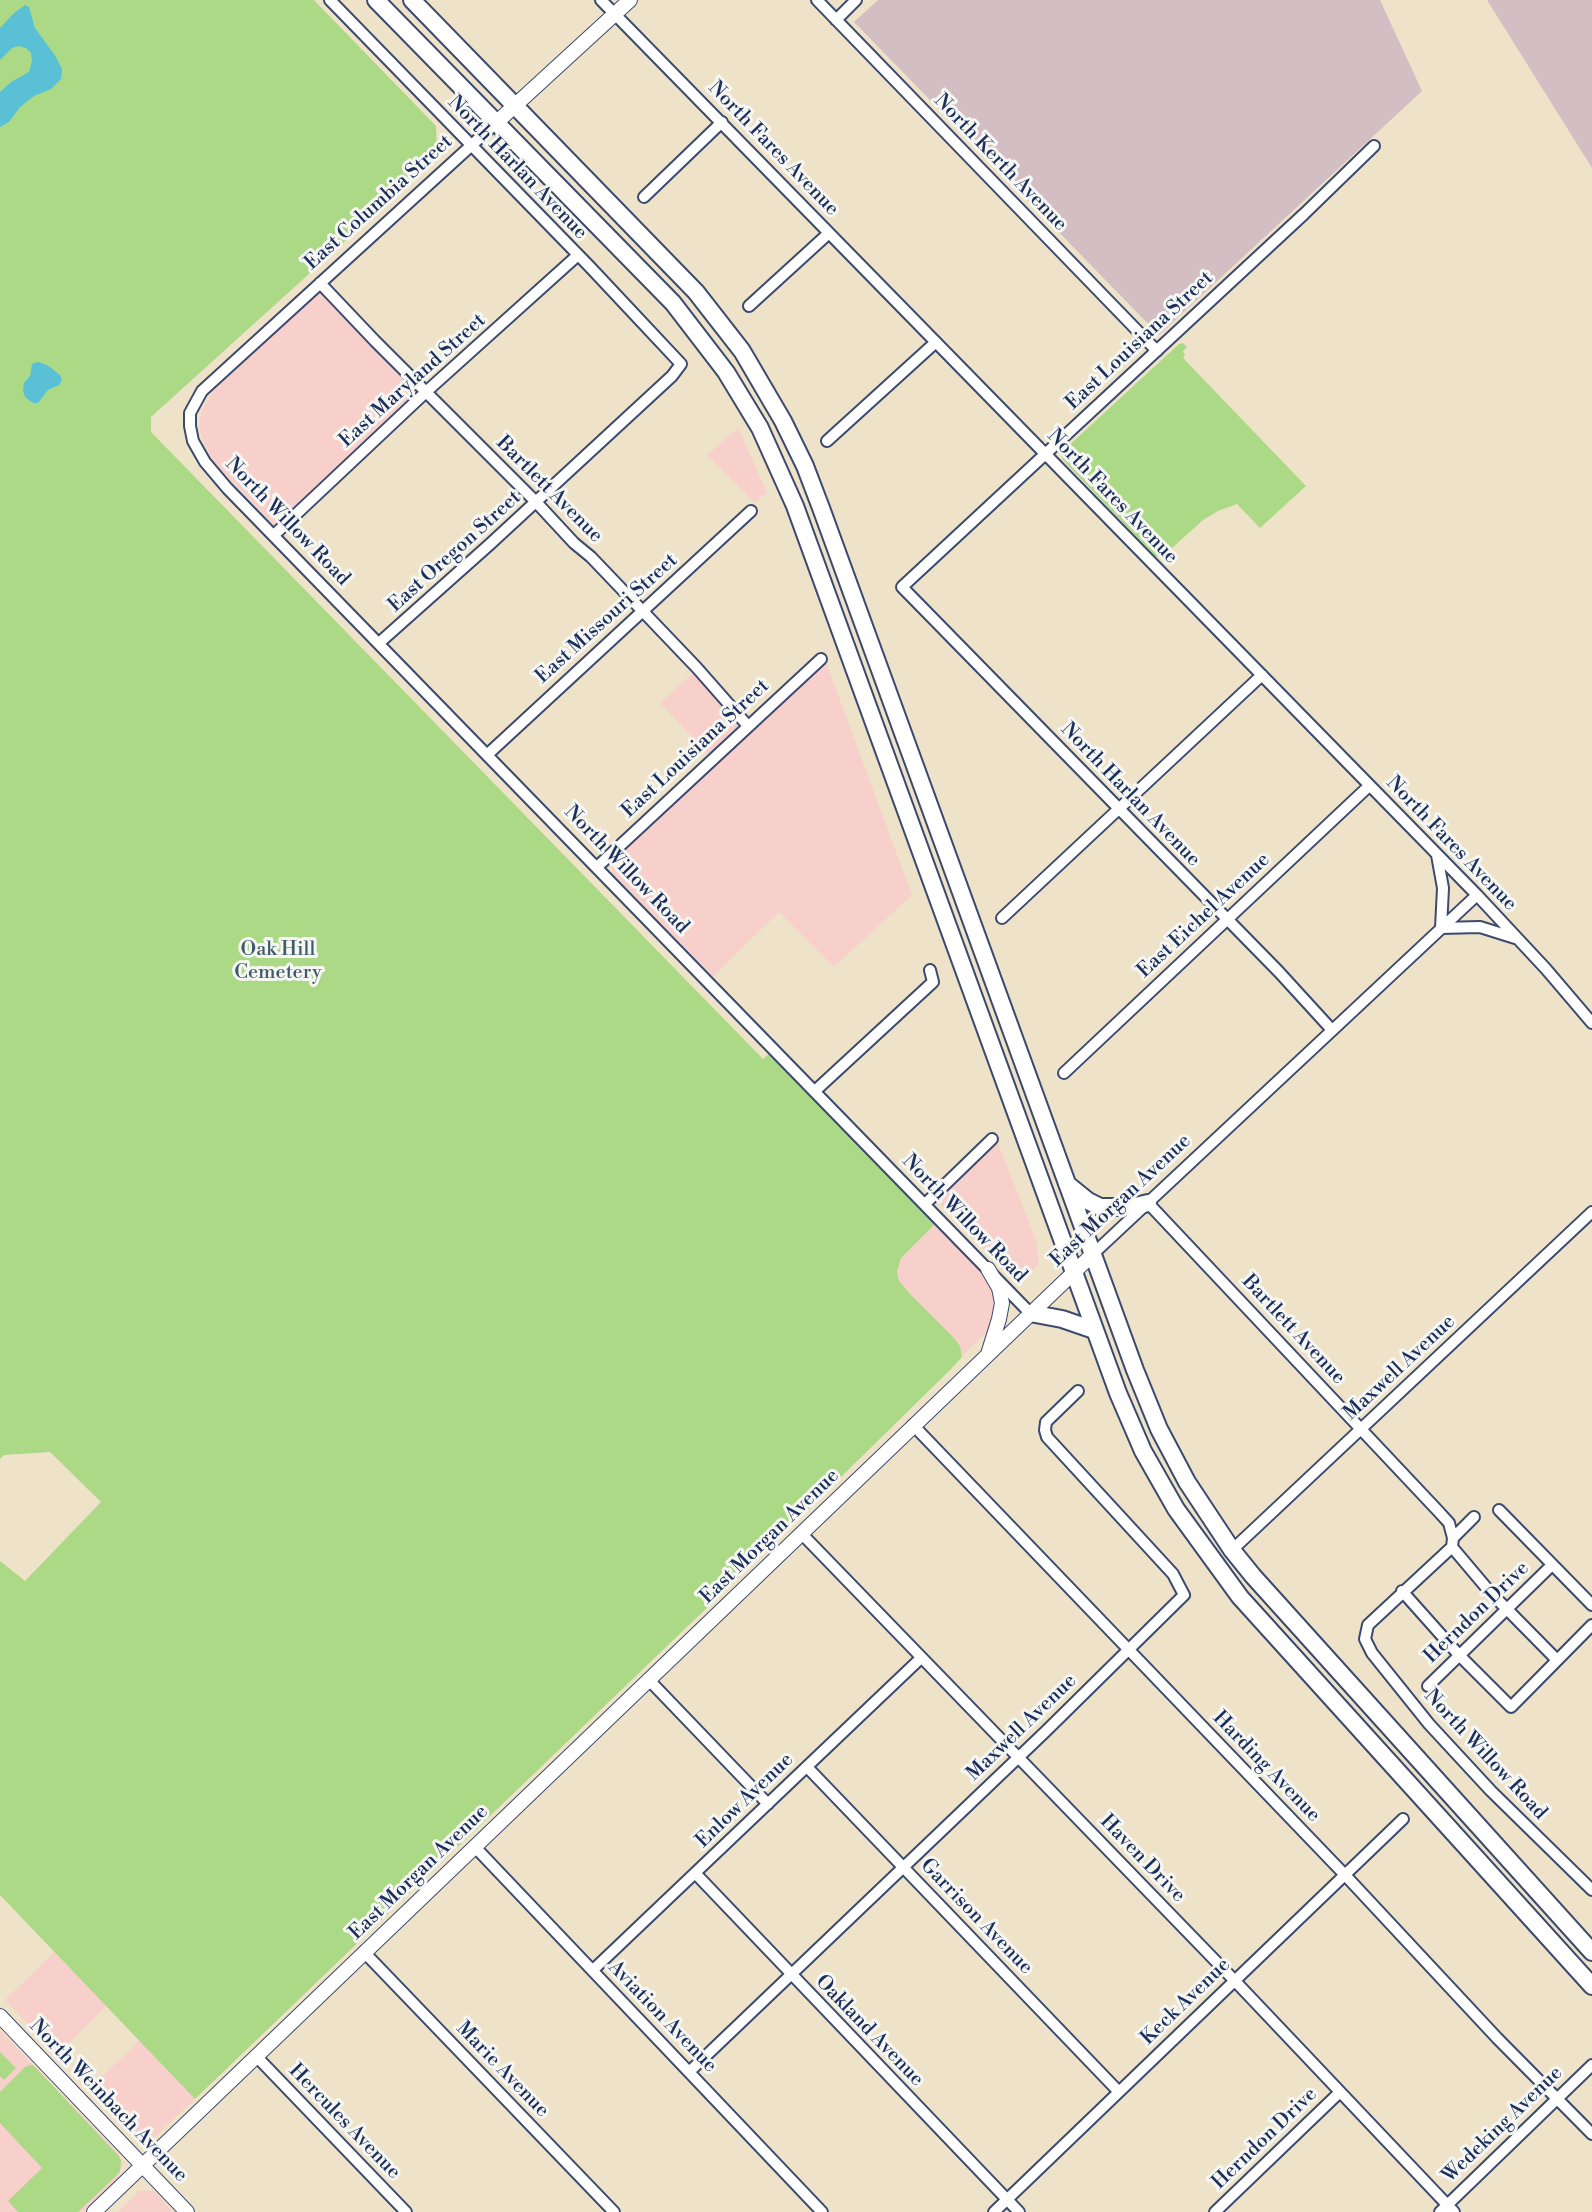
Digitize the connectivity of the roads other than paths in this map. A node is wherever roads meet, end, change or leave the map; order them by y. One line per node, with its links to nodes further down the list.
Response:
1 (330, 0): 13 (street, North Harlan Avenue)
2 (376, 0): 11 (highway)
3 (412, 0): 10 (highway)
4 (601, 0): 8 (street, North Fares Avenue)
5 (630, 0): 8 (main road, East Columbia Street)
6 (817, 0): 9 (street, North Kerth Avenue)
7 (856, 0): 9 (street)
8 (615, 14): 10 (main road, East Columbia Street); 12 (street, North Fares Avenue)
9 (836, 20): 21 (street, North Kerth Avenue)
10 (515, 106): 11 (main road, East Columbia Street); 52 (highway)
11 (496, 122): 13 (street, East Columbia Street); 58 (highway)
12 (722, 122): 15 (street); 16 (street, North Fares Avenue)
13 (471, 146): 17 (street, North Harlan Avenue); 18 (street, East Columbia Street)
14 (1374, 146): 21 (street, East Louisiana Street)
15 (644, 197)
16 (830, 233): 19 (street); 20 (street, North Fares Avenue)
17 (578, 255): 22 (street, North Harlan Avenue); 23 (street, East Maryland Street)
18 (320, 283): 23 (street, Bartlett Avenue); 25 (street, East Columbia Street)
19 (749, 306)
20 (936, 342): 24 (street); 26 (street, North Fares Avenue)
21 (1157, 351): 26 (street, East Louisiana Street)
22 (679, 361): 27 (street, East Oregon Street)
23 (427, 392): 27 (street, Bartlett Avenue); 29 (street, East Maryland Street)
24 (827, 441)
25 (198, 450): 29 (street, North Willow Road)
26 (1044, 453): 30 (street, East Louisiana Street); 34 (street, North Fares Avenue)
27 (536, 502): 31 (street, Bartlett Avenue); 32 (street, East Oregon Street)
28 (751, 510): 31 (street, East Missouri Street)
29 (274, 536): 32 (street, North Willow Road)
30 (902, 587): 38 (street, North Harlan Avenue)
31 (643, 613): 35 (street, Bartlett Avenue); 36 (street, East Missouri Street)
32 (379, 643): 36 (street, North Willow Road)
33 (820, 659): 35 (street, East Louisiana Street)
34 (1262, 675): 37 (street, North Fares Avenue); 38 (street)
35 (748, 726): 40 (street, East Louisiana Street)
36 (488, 754): 40 (street, North Willow Road)
37 (1369, 786): 39 (street, North Fares Avenue); 43 (street, East Eichel Avenue)
38 (1118, 809): 42 (street); 43 (street, North Harlan Avenue)
39 (1437, 854): 41 (street, North Fares Avenue); 44 (street)
40 (597, 867): 50 (street, North Willow Road)
41 (1476, 895): 44 (street, East Morgan Avenue); 45 (street, North Fares Avenue)
42 (1002, 918)
43 (1226, 919): 48 (street, North Harlan Avenue); 49 (street, East Eichel Avenue)
44 (1441, 928): 45 (street); 48 (street, East Morgan Avenue)
45 (1520, 940): 47 (street, North Fares Avenue)
46 (930, 970): 50 (street)
47 (1592, 1023)
48 (1332, 1030): 53 (street, East Morgan Avenue)
49 (1064, 1072)
50 (816, 1090): 54 (street, North Willow Road)
51 (992, 1139): 54 (street)
52 (1067, 1184): 53 (highway); 56 (highway)
53 (1148, 1203): 56 (street, East Morgan Avenue); 64 (street, Bartlett Avenue)
54 (925, 1204): 57 (street, North Willow Road)
55 (1592, 1212): 64 (street, Maxwell Avenue)
56 (1093, 1254): 58 (main road, East Morgan Avenue); 69 (highway)
57 (988, 1269): 59 (street, North Willow Road); 61 (main road)
58 (1073, 1272): 59 (main road, East Morgan Avenue); 60 (highway)
59 (1030, 1313): 60 (highway); 61 (main road, East Morgan Avenue)
60 (1094, 1330): 97 (highway)
61 (988, 1353): 63 (main road, East Morgan Avenue)
62 (1078, 1391): 75 (street, Maxwell Avenue)
63 (914, 1425): 67 (main road, East Morgan Avenue); 75 (street, Harding Avenue)
64 (1361, 1429): 68 (street, Bartlett Avenue); 69 (street, Maxwell Avenue)
65 (1499, 1510): 70 (street)
66 (1474, 1517): 68 (street)
67 (801, 1533): 77 (street, Haven Drive); 79 (main road, East Morgan Avenue)
68 (1452, 1543): 71 (street); 73 (street, Bartlett Avenue)
69 (1232, 1550): 85 (highway)
70 (1552, 1565): 72 (street); 73 (street, Herndon Drive)
71 (1402, 1591): 76 (street); 90 (street, North Willow Road)
72 (1592, 1605)
73 (1507, 1609): 76 (street, Herndon Drive); 78 (street, Bartlett Avenue)
74 (1592, 1625): 78 (street)
75 (1128, 1649): 81 (street, Maxwell Avenue); 89 (street, Harding Avenue)
76 (1460, 1655): 78 (street); 80 (street, Herndon Drive)
77 (921, 1658): 81 (street, Haven Drive); 82 (street, Enlow Avenue)
78 (1557, 1660)
79 (649, 1680): 83 (street); 86 (main road, East Morgan Avenue)
80 (1428, 1686)
81 (1018, 1757): 87 (street, Maxwell Avenue); 96 (street, Haven Drive)
82 (807, 1767): 83 (street, Enlow Avenue); 87 (street, Garrison Avenue)
83 (768, 1804): 88 (street, Enlow Avenue)
84 (1403, 1819): 89 (street, Keck Avenue)
85 (1485, 1833): 91 (highway); 93 (highway)
86 (475, 1847): 92 (main road, East Morgan Avenue); 94 (street, Aviation Avenue)
87 (903, 1867): 95 (street, Maxwell Avenue); 102 (street, Garrison Avenue)
88 (695, 1873): 94 (street, Enlow Avenue); 95 (street, Oakland Avenue)
89 (1345, 1875): 96 (street, Keck Avenue); 104 (street, Harding Avenue)
90 (1592, 1890)
91 (1592, 1937)
92 (364, 1952): 99 (main road, East Morgan Avenue); 112 (street, Marie Avenue)
93 (1592, 1952)
94 (593, 1970): 101 (street, Aviation Avenue)
95 (791, 1975): 101 (street, Maxwell Avenue); 107 (street, Oakland Avenue)
96 (1235, 1981): 102 (street, Keck Avenue); 103 (street, Haven Drive)
97 (1592, 1986)
98 (0, 2016): 106 (main road, North Weinbach Avenue)
99 (256, 2057): 106 (main road, East Morgan Avenue); 111 (street, Hercules Avenue)
100 (1592, 2065): 104 (street, Wedeking Avenue)
101 (689, 2072): 113 (street, Aviation Avenue)
102 (1119, 2092): 107 (street, Keck Avenue)
103 (1340, 2092): 108 (street, Haven Drive); 116 (street, Herndon Drive)
104 (1557, 2098): 105 (street, Harding Avenue); 108 (street, Wedeking Avenue)
105 (1592, 2134)
106 (143, 2165): 109 (main road, East Morgan Avenue); 110 (main road, North Weinbach Avenue)
107 (1007, 2200): 114 (street, Keck Avenue); 115 (street, Oakland Avenue)
108 (1447, 2209)
109 (94, 2212)
110 (187, 2212)
111 (406, 2212)
112 (614, 2212)
113 (822, 2212)
114 (994, 2212)
115 (1019, 2212)
116 (1215, 2212)

